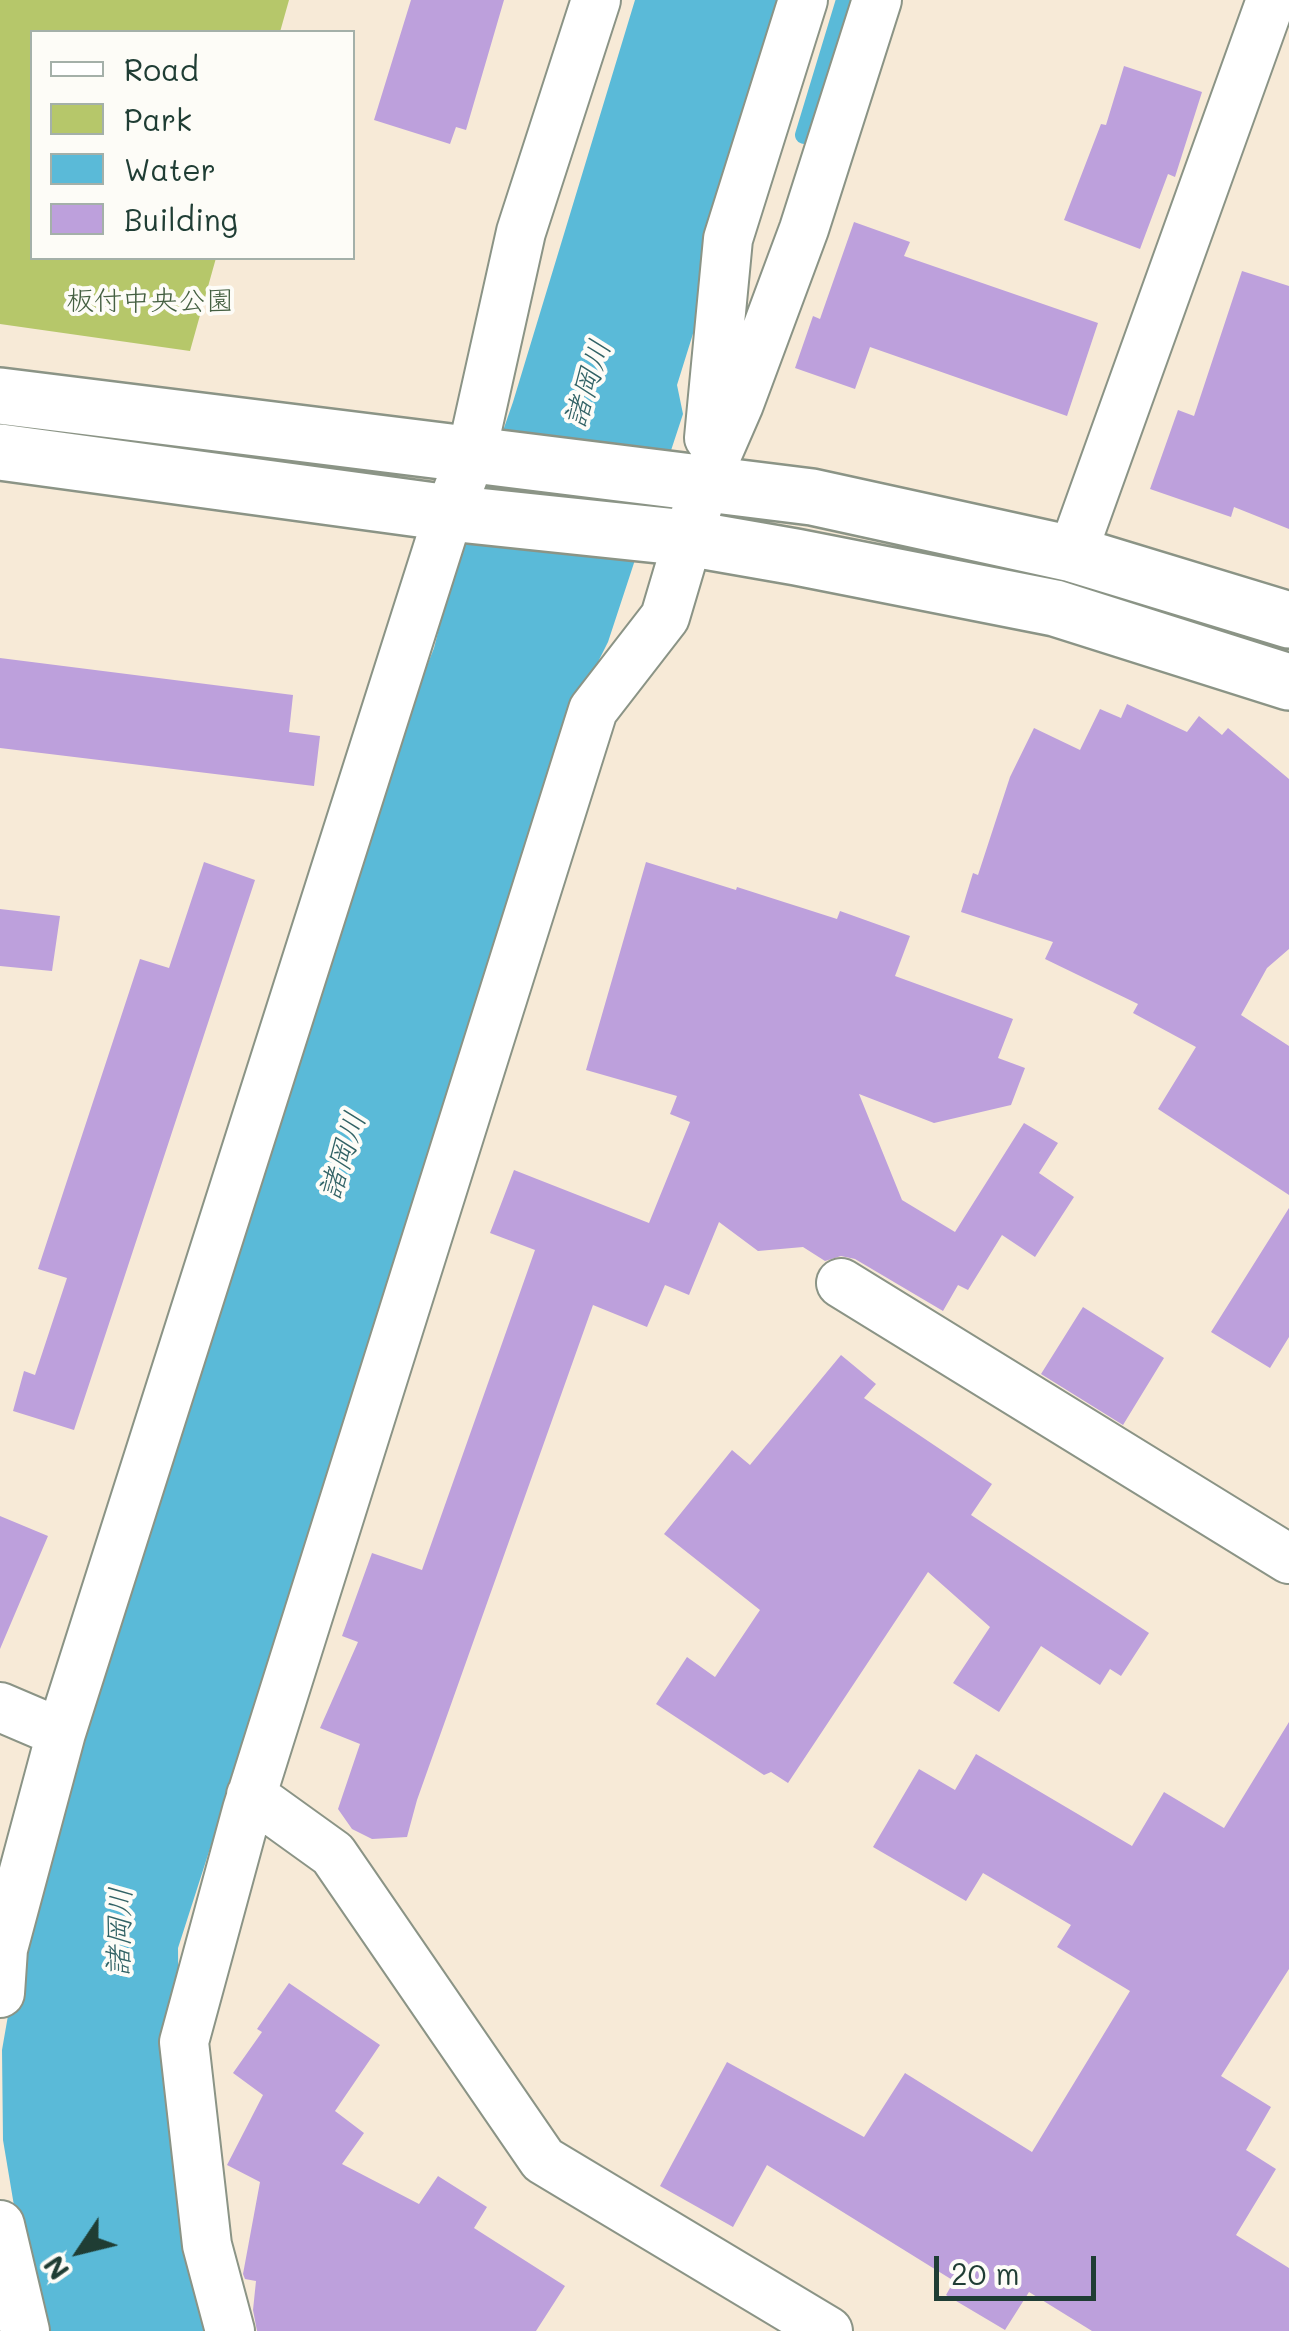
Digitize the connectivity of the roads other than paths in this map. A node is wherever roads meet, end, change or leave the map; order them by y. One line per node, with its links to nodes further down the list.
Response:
1 (596, 0): 7 (street)
2 (803, 0): 8 (street)
3 (877, 0): 8 (street)
4 (1271, 0): 11 (street)
5 (0, 396): 7 (street)
6 (0, 452): 9 (street)
7 (486, 457): 8 (street); 9 (street)
8 (705, 482): 10 (street); 11 (street)
9 (449, 513): 10 (street); 17 (street)
10 (688, 538): 13 (street); 18 (street)
11 (1072, 554): 12 (street)
12 (1289, 620)
13 (1289, 682)
14 (842, 1283): 15 (street)
15 (1289, 1560)
16 (0, 1707): 17 (street)
17 (61, 1733): 19 (street)
18 (251, 1795): 22 (street); 23 (street)
19 (0, 1994)
20 (0, 2225): 21 (street)
21 (26, 2331)
22 (230, 2331)
23 (828, 2331)

